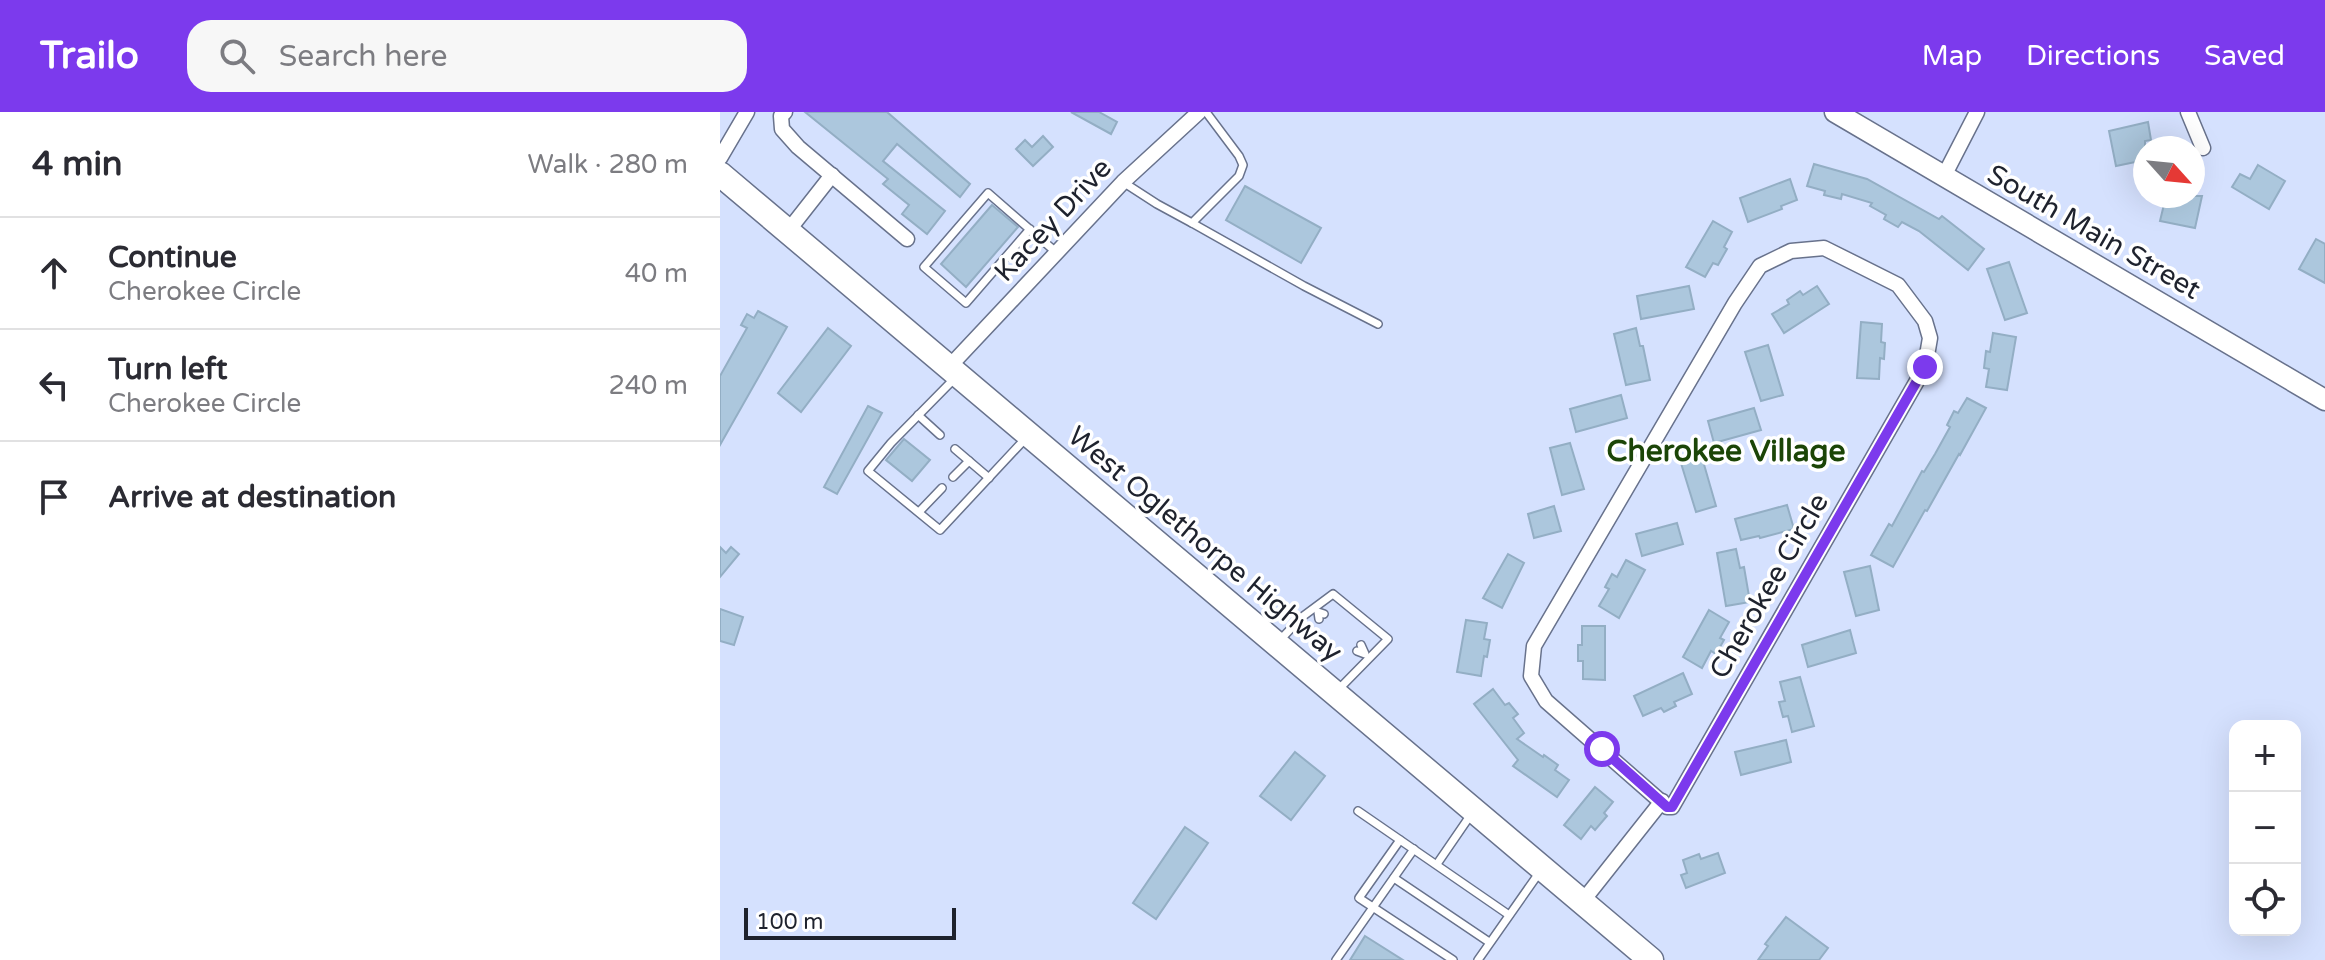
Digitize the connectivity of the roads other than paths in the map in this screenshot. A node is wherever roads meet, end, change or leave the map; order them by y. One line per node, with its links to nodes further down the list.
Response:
1 (747, 112): 9 (street)
2 (785, 112): 11 (street)
3 (1199, 112): 13 (street, Kacey Drive)
4 (1206, 112): 14 (lane)
5 (1835, 112): 12 (street, South Main Street)
6 (1977, 112): 12 (street)
7 (2188, 112): 8 (street)
8 (2198, 136)
9 (720, 158)
10 (720, 174): 16 (highway, West Oglethorpe Highway)
11 (832, 175): 16 (street); 17 (street)
12 (1944, 176): 21 (street, South Main Street)
13 (1123, 182): 14 (lane); 18 (street, Kacey Drive)
14 (1192, 223): 19 (lane)
15 (1030, 229): 15 (lane); 18 (lane)
16 (788, 231): 20 (highway, West Oglethorpe Highway)
17 (907, 239)
18 (1057, 253): 20 (street, Kacey Drive)
19 (1378, 324)
20 (954, 371): 22 (lane); 24 (highway, West Oglethorpe Highway)
21 (2325, 400)
22 (918, 415): 23 (lane); 30 (lane)
23 (940, 435)
24 (1029, 435): 28 (lane); 31 (highway, West Oglethorpe Highway)
25 (955, 449): 26 (lane)
26 (969, 461): 27 (lane); 28 (lane)
27 (953, 477)
28 (989, 478): 30 (lane)
29 (942, 488): 30 (lane)
30 (919, 512)
31 (1277, 643): 33 (lane); 34 (highway, West Oglethorpe Highway)
32 (1359, 648): 33 (lane)
33 (1368, 656): 34 (lane)
34 (1335, 693): 37 (highway, West Oglethorpe Highway)
35 (1662, 801): 35 (street, Cherokee Circle); 43 (street, Cherokee Circle)
36 (1358, 811): 38 (lane)
37 (1474, 811): 40 (lane); 41 (highway, West Oglethorpe Highway)
38 (1400, 840): 39 (lane); 44 (lane)
39 (1414, 849): 40 (lane); 42 (lane)
40 (1437, 864): 45 (lane)
41 (1543, 868): 43 (highway, West Oglethorpe Highway); 45 (lane)
42 (1394, 878): 44 (lane); 46 (lane)
43 (1582, 902): 50 (highway, West Oglethorpe Highway)
44 (1374, 907): 47 (lane); 48 (lane)
45 (1509, 915): 46 (lane)
46 (1489, 942): 49 (lane)
47 (1336, 960)
48 (1453, 960)
49 (1478, 960)
50 (1651, 960)

